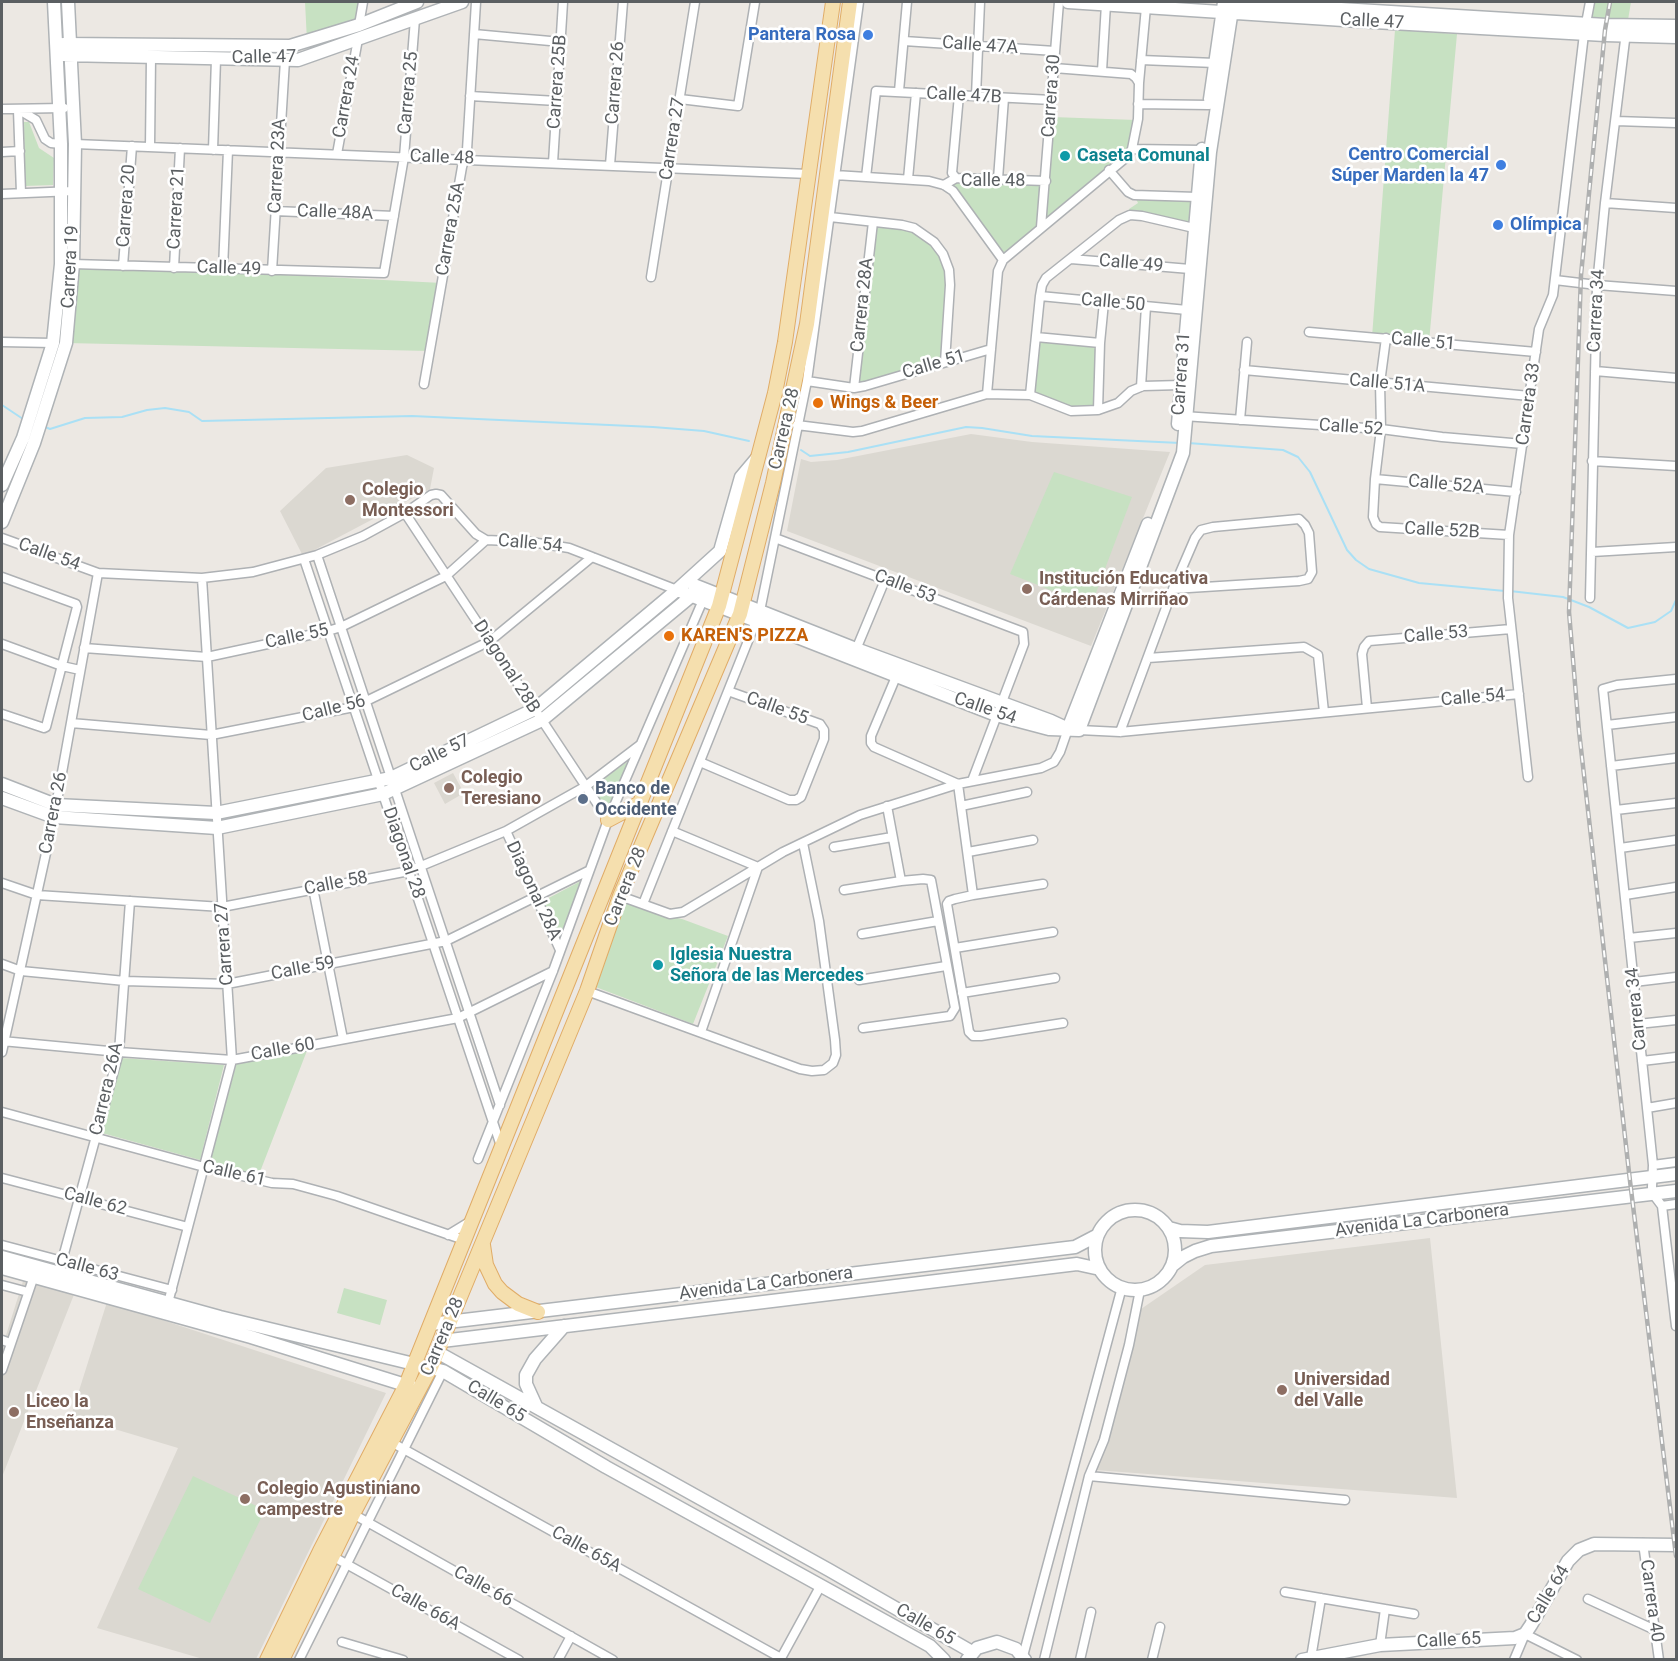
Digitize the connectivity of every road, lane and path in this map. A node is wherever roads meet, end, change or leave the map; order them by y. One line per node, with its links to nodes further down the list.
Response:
1 (54, 2): 34 (street, Carrera 19)
2 (68, 2): 35 (street, Carrera 19)
3 (363, 2): 24 (street)
4 (417, 2): 24 (street, Calle 47)
5 (462, 2): 23 (street, Calle 47)
6 (476, 2): 28 (street, Carrera 25A)
7 (563, 2): 32 (street, Carrera 25B)
8 (623, 2): 78 (street, Carrera 26)
9 (695, 2): 51 (street, Carrera 27)
10 (755, 2): 51 (street)
11 (833, 2): 81 (main road, Carrera 28)
12 (850, 2): 93 (main road, Carrera 28)
13 (859, 2): 82 (street, Carrera 28)
14 (907, 2): 31 (street)
15 (980, 2): 33 (street)
16 (1059, 2): 36 (street, Carrera 30)
17 (1068, 2): 19 (street, Calle 47)
18 (1590, 2): 26 (street)
19 (1106, 4): 21 (street, Calle 47); 43 (street)
20 (1226, 5): 21 (street, Calle 47); 22 (street, Calle 47); 26 (street, Calle 47); 41 (street, Carrera 31); 53 (street, Carrera 31)
21 (1146, 7): 40 (street)
22 (1398, 7): 26 (street, Calle 47)
23 (415, 18): 30 (street, Calle 47); 75 (street, Carrera 25)
24 (359, 25): 37 (street, Calle 47)
25 (1677, 27): 27 (street, Calle 47)
26 (1585, 29): 27 (street, Calle 47); 113 (street, Carrera 33)
27 (1626, 31): 29 (street, Calle 47); 60 (street, Carrera 34)
28 (474, 34): 32 (street); 48 (street, Carrera 25A)
29 (1677, 37)
30 (358, 39): 39 (street, Calle 47); 74 (street, Carrera 24)
31 (904, 41): 33 (street, Calle 47A); 45 (street)
32 (561, 42): 54 (street, Carrera 25B)
33 (977, 46): 36 (street, Calle 47A); 49 (street)
34 (57, 49): 35 (street, Calle 47); 56 (street, Carrera 19)
35 (71, 50): 37 (street, Calle 47); 38 (street, Calle 47); 57 (street, Carrera 19)
36 (1055, 51): 42 (street, Carrera 30)
37 (209, 54): 38 (street, Calle 47); 39 (street, Calle 47); 67 (street)
38 (151, 57): 65 (street, Carrera 20)
39 (285, 60): 72 (street, Carrera 23A)
40 (1141, 60): 41 (street); 44 (street)
41 (1215, 63): 53 (street, Carrera 31)
42 (1054, 68): 43 (street); 52 (street, Carrera 30)
43 (1102, 72): 44 (street)
44 (1137, 80): 55 (street)
45 (899, 91): 46 (street, Calle 47B); 83 (street, Calle 47B)
46 (916, 93): 47 (street, Calle 47B); 85 (street)
47 (959, 95): 49 (street, Calle 47B); 84 (street)
48 (470, 96): 54 (street); 76 (street, Carrera 25A)
49 (976, 96): 50 (street, Calle 47B)
50 (1004, 98): 52 (street, Calle 47B); 86 (street)
51 (680, 99): 79 (street, Carrera 27)
52 (1052, 100): 87 (street, Carrera 30)
53 (1212, 100): 55 (street); 69 (street, Carrera 31); 144 (street, Carrera 31)
54 (557, 101): 77 (street, Carrera 25B)
55 (1138, 104): 73 (street)
56 (59, 108): 57 (street); 59 (street); 62 (street, Carrera 19)
57 (74, 108): 63 (street, Carrera 19)
58 (2, 109): 59 (street)
59 (18, 110): 62 (street); 70 (street)
60 (1616, 122): 61 (street); 95 (street, Carrera 34)
61 (1677, 123)
62 (61, 144): 90 (street, Carrera 19)
63 (75, 144): 64 (street, Calle 48); 89 (street, Carrera 19)
64 (132, 146): 65 (street, Calle 48); 106 (street, Carrera 20)
65 (150, 147): 66 (street, Calle 48)
66 (180, 148): 67 (street, Calle 48); 107 (street, Carrera 21)
67 (213, 150): 68 (street, Calle 48)
68 (228, 150): 72 (street, Calle 48); 109 (street)
69 (1202, 150): 73 (street); 94 (street, Carrera 31)
70 (20, 151): 71 (street); 91 (street)
71 (2, 152)
72 (278, 152): 74 (street, Calle 48); 97 (street, Carrera 23A)
73 (1130, 152): 80 (street)
74 (337, 154): 75 (street, Calle 48)
75 (404, 157): 76 (street, Calle 48); 98 (street, Carrera 25)
76 (465, 159): 77 (street, Calle 48); 135 (street, Carrera 25A)
77 (553, 163): 78 (street, Calle 48)
78 (610, 165): 79 (street, Calle 48)
79 (669, 167): 81 (street, Calle 48); 112 (street, Carrera 27)
80 (1109, 170): 94 (street); 101 (street)
81 (809, 174): 150 (main road, Carrera 28)
82 (835, 175): 83 (street, Calle 48); 93 (street, Carrera 28)
83 (866, 177): 85 (street, Calle 48)
84 (956, 178): 86 (street, Calle 48); 88 (street, Calle 48)
85 (908, 179): 88 (street, Calle 48)
86 (998, 179): 87 (street, Calle 48)
87 (1046, 182): 101 (street, Carrera 30)
88 (944, 185): 104 (street)
89 (74, 191): 90 (street); 105 (street, Carrera 19)
90 (60, 192): 91 (street); 124 (street, Carrera 19)
91 (21, 193): 92 (street)
92 (2, 194)
93 (828, 195): 99 (street, Carrera 28); 177 (main road, Carrera 28)
94 (1197, 196): 102 (street, Carrera 31)
95 (1605, 203): 96 (street); 114 (street, Carrera 34)
96 (1677, 208)
97 (275, 211): 98 (street, Calle 48A); 110 (street, Carrera 23A)
98 (394, 216): 111 (street, Carrera 25)
99 (830, 217): 100 (street); 133 (street, Carrera 28)
100 (873, 222): 129 (street); 138 (street, Carrera 28A)
101 (1041, 227): 104 (street)
102 (1194, 228): 103 (street); 108 (street, Carrera 31)
103 (1071, 259): 108 (street, Calle 49); 116 (street)
104 (1003, 260): 127 (street)
105 (73, 264): 106 (street, Calle 49); 142 (street, Carrera 19)
106 (123, 266): 107 (street, Calle 49)
107 (174, 268): 109 (street, Calle 49)
108 (1191, 268): 119 (street, Carrera 31)
109 (223, 269): 110 (street, Calle 49)
110 (272, 271): 111 (street, Calle 49)
111 (384, 273)
112 (651, 277)
113 (1555, 280): 114 (street); 128 (street, Carrera 33)
114 (1597, 285): 115 (street); 131 (street, Carrera 34)
115 (1677, 291)
116 (1040, 296): 117 (street, Calle 50); 121 (street)
117 (1104, 302): 118 (street, Calle 50); 125 (street)
118 (1146, 306): 119 (street, Calle 50); 137 (street)
119 (1187, 310): 136 (street, Carrera 31)
120 (1309, 332): 122 (street, Calle 51)
121 (1036, 337): 125 (street); 140 (street)
122 (1386, 338): 128 (street, Calle 51); 134 (street)
123 (2, 342): 124 (street)
124 (53, 342): 142 (street, Carrera 19)
125 (1100, 342): 143 (street)
126 (1247, 342): 130 (street)
127 (991, 349): 129 (street, Calle 51); 139 (street)
128 (1536, 352): 141 (street, Carrera 33)
129 (945, 362): 138 (street, Calle 51)
130 (1244, 370): 134 (street, Calle 51A); 145 (street)
131 (1595, 371): 132 (street); 151 (street, Carrera 34)
132 (1677, 378)
133 (807, 381): 138 (street, Calle 51); 146 (street, Carrera 28)
134 (1380, 383): 141 (street, Calle 51A); 147 (street)
135 (424, 384)
136 (1181, 386): 137 (street); 144 (street, Carrera 31)
137 (1141, 387): 143 (street)
138 (854, 388)
139 (987, 394): 140 (street); 146 (street)
140 (1030, 395): 143 (street)
141 (1530, 396): 149 (street, Carrera 33)
142 (39, 409): 148 (street, Carrera 19)
143 (1098, 410)
144 (1183, 416): 145 (street, Calle 52); 204 (street, Carrera 31)
145 (1240, 420): 147 (street, Calle 52)
146 (797, 425): 160 (street, Carrera 28)
147 (1381, 429): 149 (street, Calle 52); 153 (street)
148 (29, 441): 154 (street, Carrera 19); 157 (street, Carrera 19)
149 (1523, 444): 155 (street, Carrera 33)
150 (759, 457): 172 (street, Calle 57); 176 (main road, Carrera 28)
151 (1592, 461): 152 (street); 163 (street, Carrera 34)
152 (1677, 466)
153 (1376, 479): 155 (street, Calle 52A); 158 (street, Calle 52B)
154 (2, 485)
155 (1516, 492): 158 (street, Carrera 33)
156 (405, 513): 161 (street, Calle 54); 164 (street, Calle 54); 168 (street, Diagonal 28B)
157 (2, 522)
158 (1509, 535): 180 (street, Carrera 33)
159 (2, 538): 167 (street, Calle 54)
160 (775, 538): 171 (street, Calle 53); 178 (street, Carrera 28)
161 (486, 540): 165 (street, Calle 54); 168 (street, Calle 55)
162 (1677, 548): 163 (street)
163 (1592, 552): 175 (street, Carrera 34)
164 (317, 555): 166 (street, Calle 54); 179 (street, Diagonal 28)
165 (592, 557): 172 (street, Calle 54); 182 (street, Calle 56)
166 (304, 559): 170 (street, Calle 54); 181 (street, Diagonal 28)
167 (98, 573): 170 (street, Calle 54); 184 (street, Carrera 26)
168 (446, 576): 179 (street, Calle 55); 182 (street, Diagonal 28B)
169 (2, 577): 188 (street)
170 (202, 579): 186 (street, Carrera 27)
171 (885, 580): 185 (street); 197 (street, Calle 53)
172 (681, 586): 174 (street, Calle 54); 200 (street, Calle 57)
173 (1173, 589): 173 (street); 187 (street)
174 (699, 595): 176 (street, Calle 54); 200 (street, Calle 57); 207 (street)
175 (1590, 598)
176 (721, 601): 177 (street, Calle 54); 221 (main road, Carrera 28)
177 (742, 609): 178 (street, Calle 54); 252 (main road, Carrera 28)
178 (758, 615): 185 (street, Calle 54); 192 (street, Carrera 28)
179 (341, 627): 181 (street, Calle 55); 194 (street, Diagonal 28)
180 (1511, 629): 193 (street, Carrera 33); 196 (street, Calle 53)
181 (328, 631): 186 (street, Calle 55); 195 (street, Diagonal 28)
182 (490, 641): 194 (street, Calle 56); 200 (street, Diagonal 28B)
183 (2, 644): 188 (street)
184 (84, 648): 186 (street, Calle 55); 189 (street, Carrera 26)
185 (854, 653): 190 (street, Calle 54)
186 (207, 657): 206 (street, Carrera 27)
187 (1148, 658): 198 (street); 205 (street)
188 (62, 666): 189 (street); 199 (street)
189 (80, 670): 202 (street, Carrera 26)
190 (898, 670): 197 (street, Calle 54); 216 (street)
191 (1677, 679): 203 (street, Carrera 34)
192 (728, 691): 209 (street, Carrera 28); 209 (street, Calle 55)
193 (1519, 694): 196 (street, Calle 54); 211 (street, Carrera 33)
194 (366, 702): 195 (street, Calle 56); 215 (street, Diagonal 28)
195 (354, 707): 206 (street, Calle 56); 213 (street, Diagonal 28)
196 (1367, 708): 198 (street, Calle 54)
197 (999, 709): 204 (street, Calle 54); 212 (street)
198 (1324, 712): 205 (street, Calle 54)
199 (2, 714)
200 (538, 715): 215 (street, Calle 57); 217 (street, Diagonal 28B)
201 (1677, 717): 203 (street)
202 (71, 723): 206 (street, Calle 56); 226 (street, Carrera 26)
203 (1607, 725): 210 (street, Carrera 34)
204 (1074, 730): 205 (street, Calle 54); 212 (street)
205 (1120, 732)
206 (212, 735): 227 (street, Carrera 27)
207 (640, 745): 217 (street, Calle 58); 228 (street)
208 (1677, 758): 210 (street)
209 (700, 762): 231 (street, Carrera 28)
210 (1611, 766): 225 (street, Carrera 34)
211 (1528, 777)
212 (972, 781): 216 (street)
213 (379, 782): 215 (street, Calle 57); 219 (street, Diagonal 28); 227 (street, Calle 57)
214 (2, 784): 226 (street, Calle 57)
215 (393, 784): 219 (street, Calle 57); 239 (street, Diagonal 28)
216 (958, 784): 223 (street); 224 (street)
217 (586, 786): 228 (street, Diagonal 28B); 230 (street, Calle 58)
218 (1027, 792): 224 (street)
219 (383, 794): 229 (street, Calle 57); 241 (street, Diagonal 28)
220 (2, 798): 226 (street, Calle 57)
221 (640, 803): 228 (main road); 299 (main road, Carrera 28)
222 (1677, 803): 225 (street)
223 (887, 806): 232 (street); 235 (street)
224 (962, 806): 238 (street)
225 (1616, 810): 237 (street, Carrera 34)
226 (55, 811): 227 (street, Calle 57); 229 (street, Calle 57); 249 (street, Carrera 26)
227 (216, 813): 229 (street, Carrera 27)
228 (608, 820): 242 (street)
229 (217, 828): 256 (street, Carrera 27)
230 (506, 831): 239 (street, Calle 58); 253 (street, Diagonal 28A)
231 (672, 831): 240 (street); 255 (street, Carrera 28)
232 (892, 837): 236 (street); 243 (street)
233 (1033, 840): 238 (street)
234 (1677, 840): 237 (street)
235 (803, 843): 240 (street); 285 (street)
236 (834, 847)
237 (1620, 848): 251 (street, Carrera 34)
238 (968, 852): 250 (street)
239 (421, 867): 241 (street, Calle 58); 262 (street, Diagonal 28)
240 (758, 867): 255 (street); 285 (street)
241 (409, 871): 247 (street, Calle 58); 263 (street, Diagonal 28)
242 (588, 871): 253 (street, Calle 59); 265 (street)
243 (901, 881): 248 (street); 257 (street)
244 (2, 883): 249 (street, Calle 58)
245 (1043, 884): 250 (street)
246 (1677, 887): 251 (street)
247 (313, 888): 256 (street, Calle 58); 267 (street)
248 (844, 890)
249 (37, 895): 254 (street, Calle 58); 269 (street, Carrera 26)
250 (973, 895): 264 (street)
251 (1625, 895): 261 (street, Carrera 34)
252 (621, 896): 255 (street); 277 (main road, Carrera 28)
253 (536, 898): 262 (street, Calle 59); 265 (street, Diagonal 28A)
254 (130, 901): 256 (street, Calle 58); 274 (street, Carrera 26A)
255 (642, 904)
256 (222, 907): 276 (street, Carrera 27)
257 (938, 921): 260 (street); 268 (street)
258 (1053, 932): 264 (street)
259 (1677, 933): 261 (street)
260 (862, 934)
261 (1629, 938): 275 (street, Carrera 34)
262 (446, 941): 263 (street, Calle 59); 279 (street, Diagonal 28)
263 (433, 943): 267 (street, Calle 59); 280 (street, Diagonal 28)
264 (955, 948): 278 (street)
265 (560, 950): 270 (street)
266 (2, 964): 269 (street, Calle 59)
267 (328, 964): 276 (street, Calle 59); 286 (street)
268 (946, 966): 273 (street); 284 (street)
269 (21, 971): 274 (street, Calle 59); 287 (street, Carrera 26)
270 (553, 971): 279 (street, Calle 60); 294 (street)
271 (1677, 977): 275 (street)
272 (1055, 978): 278 (street)
273 (859, 980)
274 (125, 981): 276 (street, Calle 59); 289 (street, Carrera 26A)
275 (1634, 982): 283 (street, Carrera 34)
276 (227, 984): 291 (street, Carrera 27)
277 (587, 991): 285 (street); 321 (main road, Carrera 28)
278 (962, 993): 282 (street)
279 (470, 1014): 280 (street, Calle 60); 294 (street, Diagonal 28)
280 (458, 1018): 286 (street, Calle 60); 297 (street, Diagonal 28)
281 (1677, 1020): 283 (street)
282 (1062, 1023)
283 (1638, 1024): 292 (street, Carrera 34)
284 (862, 1028)
285 (701, 1032)
286 (343, 1039): 291 (street, Calle 60)
287 (3, 1041): 288 (street, Carrera 26); 289 (street, Calle 60)
288 (2, 1052)
289 (118, 1052): 291 (street, Calle 60); 298 (street, Carrera 26A)
290 (1677, 1057): 292 (street)
291 (232, 1060): 303 (street, Carrera 27)
292 (1642, 1061): 295 (street, Carrera 34)
293 (1677, 1103): 295 (street)
294 (500, 1105): 297 (street)
295 (1647, 1108): 302 (street, Carrera 34)
296 (2, 1112): 298 (street, Calle 61)
297 (493, 1124): 299 (street, Diagonal 28); 300 (street)
298 (95, 1138): 303 (street, Calle 61); 310 (street, Carrera 26A)
299 (501, 1146): 314 (main road, Carrera 28)
300 (478, 1159)
301 (1677, 1162): 302 (street)
302 (1653, 1165): 306 (street, Carrera 34)
303 (204, 1167): 315 (street, Carrera 27); 317 (street, Calle 61)
304 (1677, 1174): 306 (street, Avenida La Carbonera)
305 (2, 1178): 310 (street, Calle 62)
306 (1652, 1178): 307 (street, Avenida La Carbonera); 309 (street, Carrera 34)
307 (1608, 1184): 311 (street); 316 (street, Avenida La Carbonera)
308 (1677, 1191): 309 (street, Avenida La Carbonera)
309 (1653, 1194): 311 (street, Avenida La Carbonera); 313 (street)
310 (79, 1198): 315 (street, Calle 62); 325 (street, Carrera 26A)
311 (1610, 1199): 324 (street, Avenida La Carbonera)
312 (1677, 1204): 313 (street)
313 (1662, 1206): 322 (street)
314 (471, 1221): 317 (street); 319 (main road, Carrera 28)
315 (188, 1227): 331 (street, Carrera 27)
316 (1169, 1228): 318 (street); 324 (street)
317 (448, 1235): 319 (street, Calle 61)
318 (1098, 1236): 327 (street); 336 (street, Avenida La Carbonera)
319 (464, 1240): 338 (main road, Carrera 28)
320 (2, 1245): 325 (street, Calle 63)
321 (483, 1245): 336 (main road); 337 (main road, Carrera 28)
322 (1672, 1256): 334 (street)
323 (2, 1257): 325 (street, Calle 65)
324 (1173, 1265): 332 (street)
325 (61, 1267): 331 (street, Calle 63); 335 (street, Calle 65)
326 (2, 1268): 328 (street)
327 (1100, 1269): 330 (street); 339 (street, Avenida La Carbonera)
328 (34, 1276): 333 (street); 346 (street)
329 (2, 1285): 333 (street)
330 (1122, 1287): 332 (street); 374 (street)
331 (172, 1290): 335 (street, Carrera 27)
332 (1140, 1290): 350 (street)
333 (28, 1292): 341 (street)
334 (1675, 1297): 340 (street)
335 (168, 1303): 343 (street, Calle 65)
336 (538, 1311): 337 (street, Avenida La Carbonera)
337 (449, 1322): 338 (street, Avenida La Carbonera); 342 (main road, Carrera 28)
338 (431, 1324): 343 (main road, Carrera 28)
339 (564, 1326): 342 (street, Avenida La Carbonera); 348 (street)
340 (1677, 1326)
341 (6, 1342): 345 (street)
342 (439, 1346): 344 (main road, Carrera 28); 348 (street, Calle 65)
343 (415, 1364): 344 (street, Calle 65); 346 (main road, Carrera 28)
344 (437, 1369): 347 (main road, Carrera 28); 349 (street); 358 (street, Calle 65)
345 (2, 1370)
346 (406, 1385): 347 (street); 375 (main road, Carrera 28)
347 (420, 1389): 349 (main road, Carrera 28)
348 (537, 1408): 372 (street, Calle 65)
349 (397, 1446): 352 (main road, Carrera 28); 353 (street); 382 (street, Calle 65A)
350 (1089, 1476): 351 (street); 384 (street)
351 (1345, 1500)
352 (353, 1514): 353 (street, Calle 66); 356 (main road, Carrera 28)
353 (367, 1522): 357 (street); 368 (street, Calle 66)
354 (1643, 1543): 355 (street, Calle 64); 366 (street, Carrera 40); 367 (street, Calle 64)
355 (1677, 1545)
356 (332, 1556): 357 (street, Calle 66A); 376 (main road, Carrera 28)
357 (346, 1564): 377 (street); 379 (street, Calle 66A)
358 (820, 1585): 382 (street); 383 (street, Calle 65)
359 (1286, 1592): 360 (street)
360 (1321, 1598): 362 (street); 387 (street)
361 (1588, 1599): 366 (street)
362 (1385, 1609): 364 (street); 370 (street)
363 (1092, 1611): 385 (street)
364 (1414, 1614)
365 (1160, 1627): 386 (street)
366 (1655, 1630): 390 (street, Carrera 40)
367 (1525, 1634): 370 (street, Calle 65); 388 (street); 389 (street)
368 (571, 1636): 380 (street); 381 (street, Calle 66)
369 (342, 1642): 373 (street)
370 (1380, 1646): 371 (street, Calle 65)
371 (1364, 1654): 387 (street, Calle 65)
372 (969, 1656): 374 (street)
373 (388, 1657): 378 (street)
374 (1024, 1658)
375 (267, 1659)
376 (282, 1659)
377 (299, 1659)
378 (403, 1659)
379 (519, 1659)
380 (558, 1659)
381 (613, 1659)
382 (781, 1659)
383 (944, 1659)
384 (1044, 1659)
385 (1080, 1659)
386 (1152, 1659)
387 (1306, 1659)
388 (1514, 1659)
389 (1576, 1659)
390 (1659, 1659)

